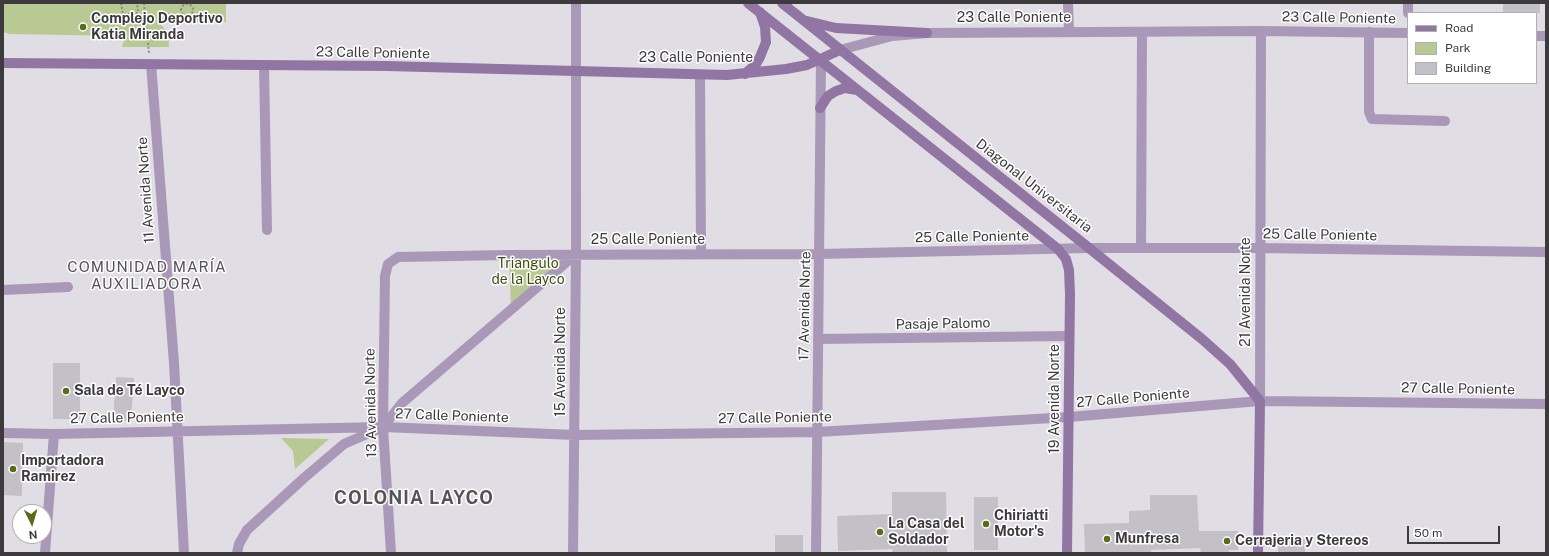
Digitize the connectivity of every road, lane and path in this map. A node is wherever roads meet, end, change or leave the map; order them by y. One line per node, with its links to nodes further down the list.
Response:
1 (121, 3): 2 (path)
2 (137, 3)
3 (144, 3): 20 (path)
4 (188, 3): 4 (path)
5 (576, 3): 22 (street, 15 Avenida Norte)
6 (748, 3): 9 (main road)
7 (782, 3): 10 (main road, Diagonal Universitaria)
8 (1068, 3): 12 (street)
9 (760, 12): 18 (main road); 23 (main road)
10 (799, 18): 15 (main road); 17 (main road, Diagonal Universitaria)
11 (1261, 31): 13 (street, 23 Calle Poniente); 14 (street, 23 Calle Poniente); 31 (street, 21 Avenida Norte)
12 (1069, 32): 13 (street, 23 Calle Poniente); 15 (street, 23 Calle Poniente)
13 (1142, 32): 30 (street)
14 (1369, 32): 16 (street, 23 Calle Poniente); 27 (street)
15 (927, 33): 17 (street, 23 Calle Poniente)
16 (1407, 33)
17 (840, 50): 18 (main road, 23 Calle Poniente); 29 (main road, Diagonal Universitaria)
18 (820, 60): 23 (main road, 23 Calle Poniente); 25 (main road); 26 (street, 17 Avenida Norte)
19 (3, 63): 20 (main road, 23 Calle Poniente)
20 (150, 64): 21 (main road, 23 Calle Poniente); 46 (street, 11 Avenida Norte)
21 (264, 65): 22 (main road, 23 Calle Poniente); 28 (street)
22 (576, 70): 24 (main road, 23 Calle Poniente); 34 (street, 15 Avenida Norte)
23 (744, 74): 24 (main road, 23 Calle Poniente)
24 (700, 75): 35 (street)
25 (859, 91): 26 (main road); 32 (main road)
26 (820, 108): 36 (street, 17 Avenida Norte)
27 (1445, 121)
28 (267, 230)
29 (1090, 248): 30 (street, 25 Calle Poniente); 32 (street, 25 Calle Poniente); 42 (main road, Diagonal Universitaria)
30 (1141, 248): 31 (street, 25 Calle Poniente)
31 (1259, 248): 33 (street, 25 Calle Poniente); 42 (street, 21 Avenida Norte)
32 (1058, 249): 36 (street, 25 Calle Poniente); 40 (main road, 19 Avenida Norte)
33 (1546, 252)
34 (576, 254): 35 (street, 25 Calle Poniente); 37 (street, 25 Calle Poniente); 45 (street); 50 (street, 15 Avenida Norte)
35 (701, 254): 36 (street, 25 Calle Poniente)
36 (819, 254): 41 (street, 17 Avenida Norte)
37 (398, 258): 45 (street, 13 Avenida Norte)
38 (68, 286): 39 (street)
39 (3, 290)
40 (1070, 336): 41 (street, Pasaje Palomo); 44 (main road, 19 Avenida Norte)
41 (818, 339): 47 (street, 17 Avenida Norte)
42 (1260, 401): 43 (street, 27 Calle Poniente); 44 (street, 27 Calle Poniente); 58 (main road, 21 Avenida Norte)
43 (1546, 404)
44 (1070, 417): 47 (street, 27 Calle Poniente); 57 (main road, 19 Avenida Norte)
45 (383, 427): 46 (street, 27 Calle Poniente); 50 (street, 27 Calle Poniente); 53 (street); 54 (street, 13 Avenida Norte)
46 (178, 431): 49 (street, 27 Calle Poniente); 52 (street, 11 Avenida Norte)
47 (817, 432): 50 (street, 27 Calle Poniente); 56 (street, 17 Avenida Norte)
48 (3, 433): 49 (street, 27 Calle Poniente)
49 (54, 434): 51 (street)
50 (575, 435): 55 (street, 15 Avenida Norte)
51 (45, 553)
52 (184, 553)
53 (237, 553)
54 (391, 553)
55 (573, 553)
56 (816, 553)
57 (1067, 553)
58 (1258, 553)

